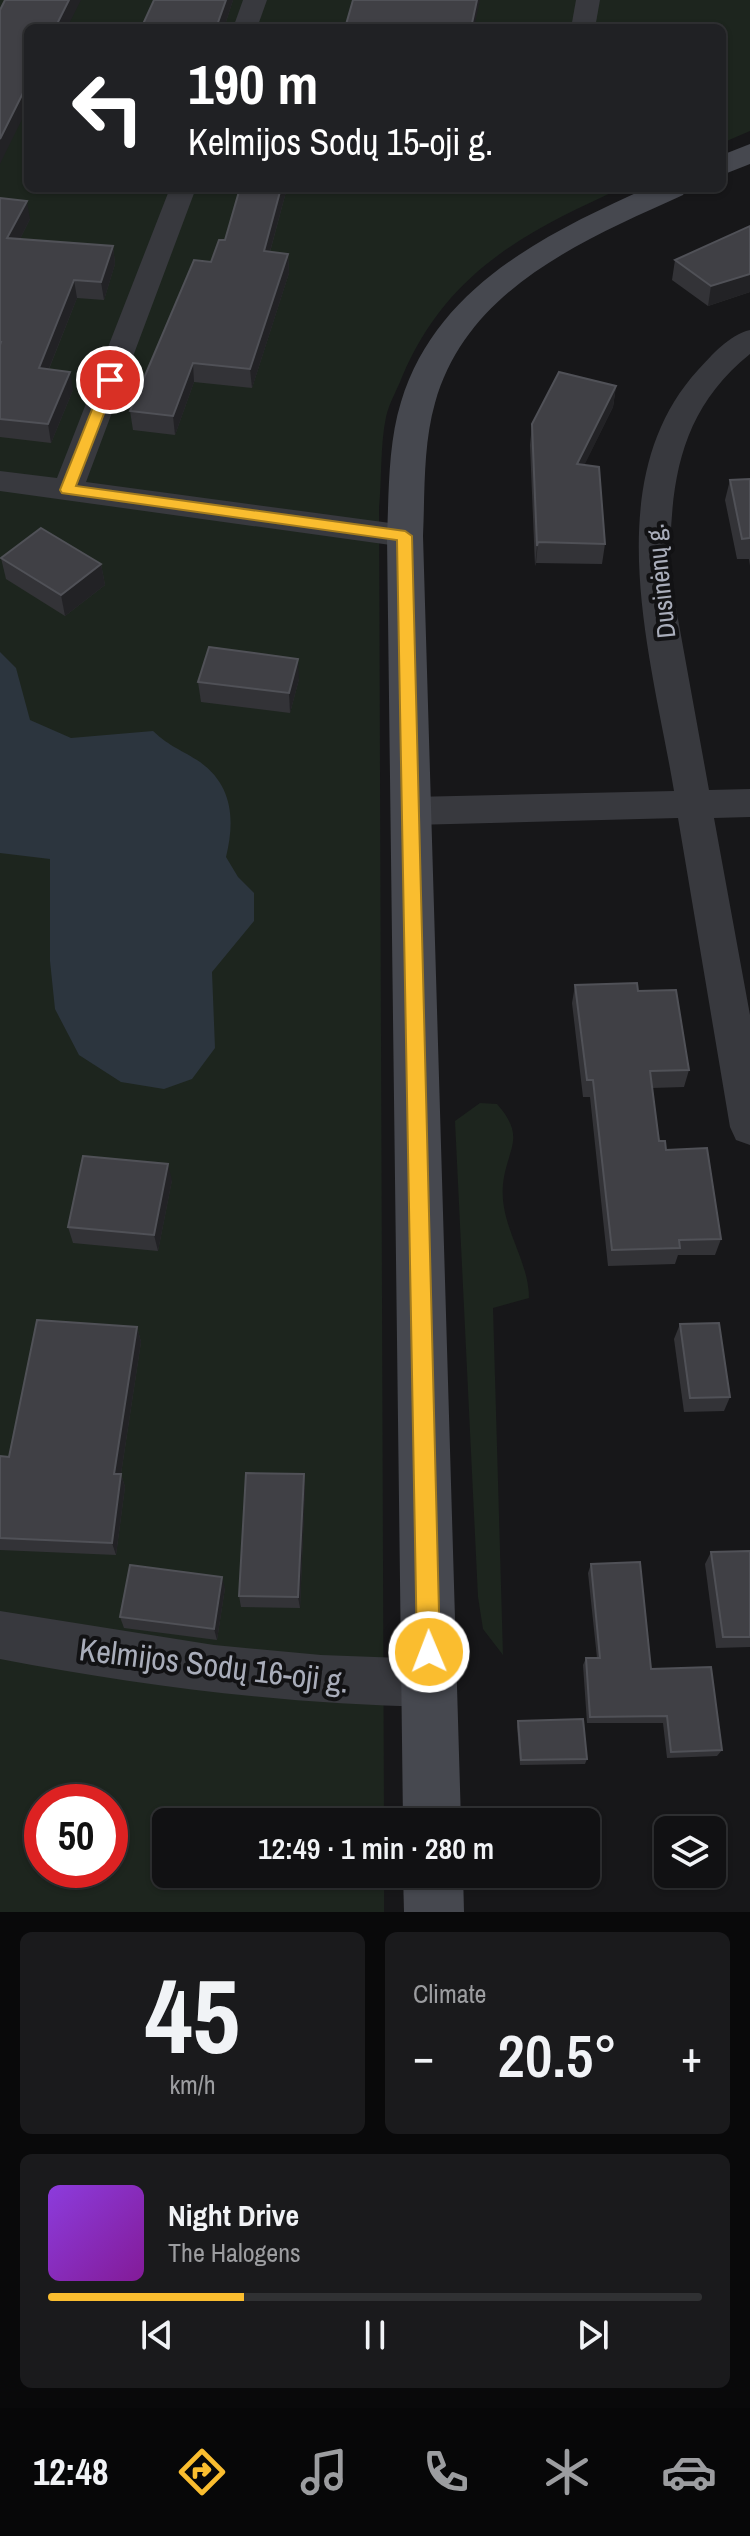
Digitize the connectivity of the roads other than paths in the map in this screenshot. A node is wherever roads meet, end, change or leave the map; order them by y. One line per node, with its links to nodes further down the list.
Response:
1 (255, 0): 3 (street)
2 (588, 0): 4 (street)
3 (246, 24)
4 (584, 24)
5 (750, 153): 6 (main road)
6 (726, 164)
7 (181, 192): 11 (street)
8 (663, 192): 12 (main road)
9 (750, 339): 14 (street, Dusinėnų g.)
10 (0, 481): 11 (street)
11 (68, 490): 12 (street)
12 (405, 536): 15 (main road)
13 (750, 803): 14 (street)
14 (695, 804): 15 (street); 16 (street, Dusinėnų g.)
15 (412, 811): 18 (main road)
16 (750, 1127)
17 (0, 1635): 18 (street, Kelmijos Sodų 16-oji g.)
18 (429, 1683): 19 (main road)
19 (432, 1808)
20 (433, 1888): 21 (main road)
21 (434, 1912)

